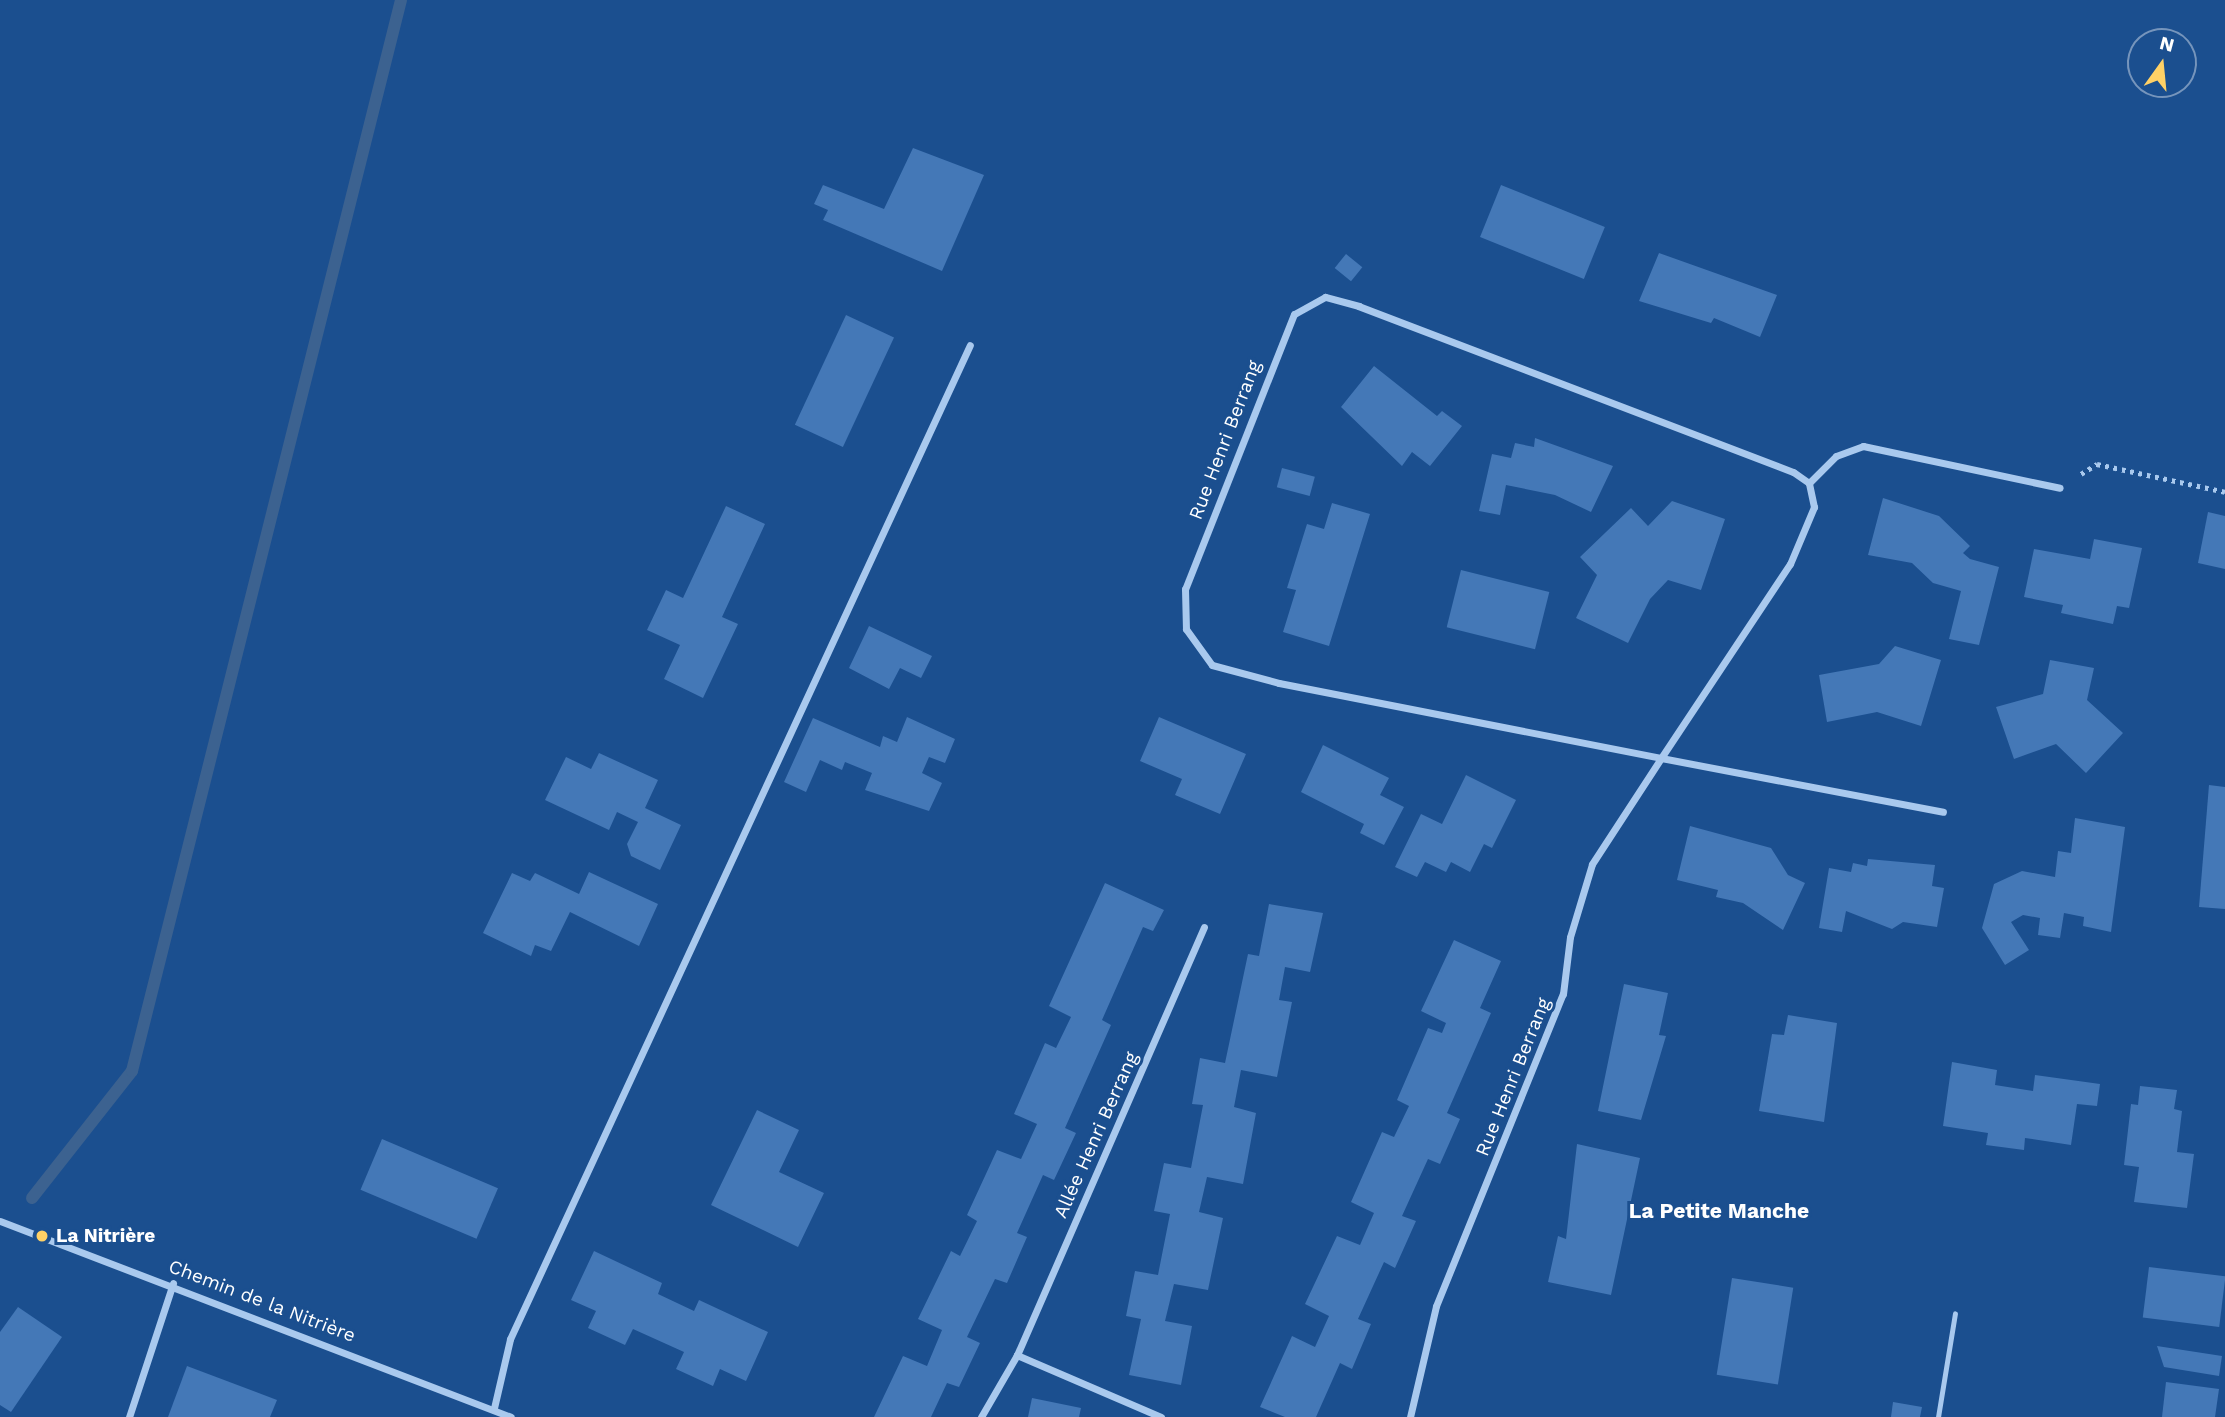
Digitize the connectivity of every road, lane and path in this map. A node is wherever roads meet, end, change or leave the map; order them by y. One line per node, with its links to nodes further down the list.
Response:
1 (970, 345): 12 (street)
2 (1809, 483): 3 (street); 5 (street, Rue Henri Berrang); 5 (street, Rue Henri Berrang)
3 (2060, 488): 4 (path)
4 (2225, 492)
5 (1661, 758): 6 (street, Rue Henri Berrang); 17 (street, Rue Henri Berrang)
6 (1943, 812)
7 (1204, 927): 11 (street, Allée Henri Berrang)
8 (0, 1221): 9 (street, Chemin de la Nitrière)
9 (173, 1283): 12 (street, Chemin de la Nitrière); 13 (street)
10 (1955, 1313): 18 (lane)
11 (1017, 1355): 15 (street, Allée Henri Berrang); 16 (street)
12 (494, 1408): 14 (street, Chemin de la Nitrière)
13 (129, 1417)
14 (511, 1417)
15 (981, 1417)
16 (1161, 1417)
17 (1410, 1417)
18 (1938, 1417)

